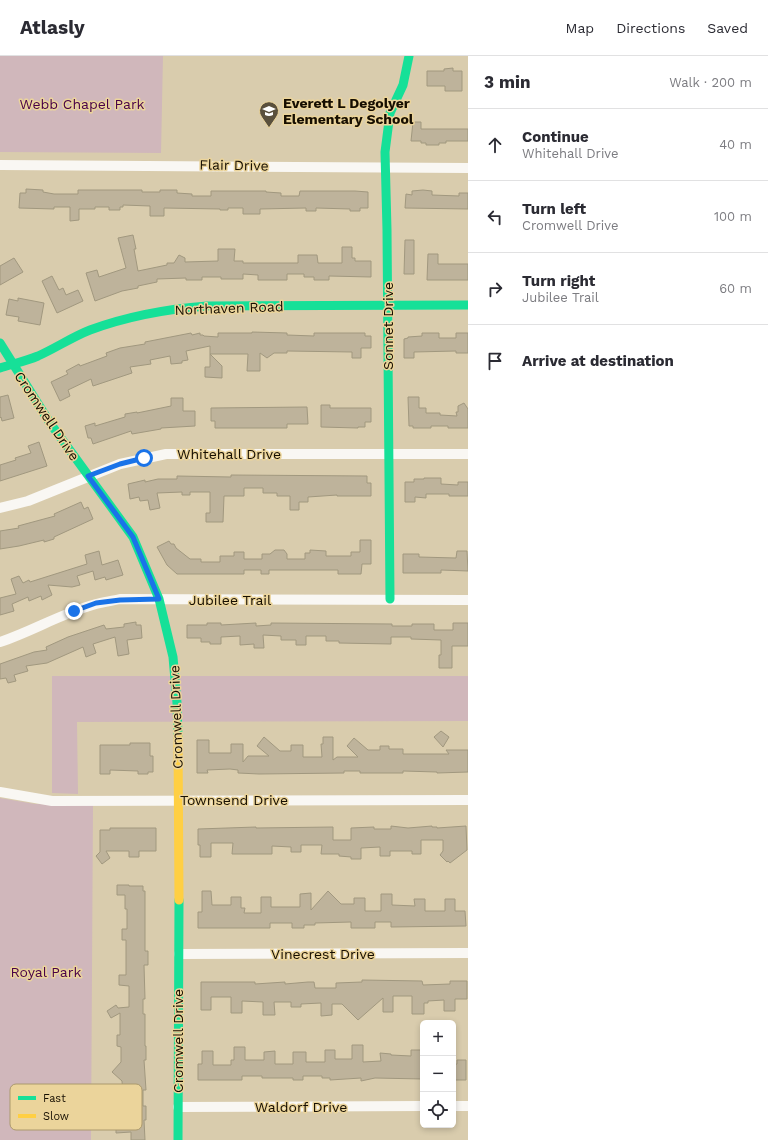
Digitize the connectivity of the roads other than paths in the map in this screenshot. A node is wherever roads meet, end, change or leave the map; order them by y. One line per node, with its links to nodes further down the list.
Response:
1 (409, 56): 3 (street, Sonnet Drive)
2 (0, 165): 3 (street, Flair Drive)
3 (385, 166): 4 (street, Flair Drive); 5 (street, Sonnet Drive)
4 (468, 168)
5 (388, 305): 6 (street, Northaven Road); 8 (street, Northaven Road); 10 (street, Sonnet Drive)
6 (468, 305)
7 (0, 343): 8 (street, Cromwell Drive)
8 (12, 365): 9 (street, Northaven Road); 12 (street, Cromwell Drive)
9 (0, 368)
10 (388, 454): 11 (street, Whitehall Drive); 12 (street, Whitehall Drive); 15 (street, Sonnet Drive)
11 (468, 454)
12 (88, 476): 13 (street, Whitehall Drive); 14 (street, Cromwell Drive)
13 (0, 508)
14 (159, 599): 15 (street, Jubilee Trail); 17 (street, Jubilee Trail); 19 (street, Cromwell Drive)
15 (390, 600): 16 (street, Jubilee Trail)
16 (468, 600)
17 (0, 642)
18 (0, 792): 19 (street, Townsend Drive)
19 (179, 800): 20 (street, Townsend Drive); 22 (street, Cromwell Drive)
20 (468, 800)
21 (468, 953): 22 (street, Vinecrest Drive)
22 (179, 954): 26 (street, Cromwell Drive)
23 (420, 1106): 26 (street, Waldorf Drive)
24 (456, 1106): 25 (street)
25 (468, 1106)
26 (178, 1107): 27 (street, Cromwell Drive)
27 (178, 1140)

